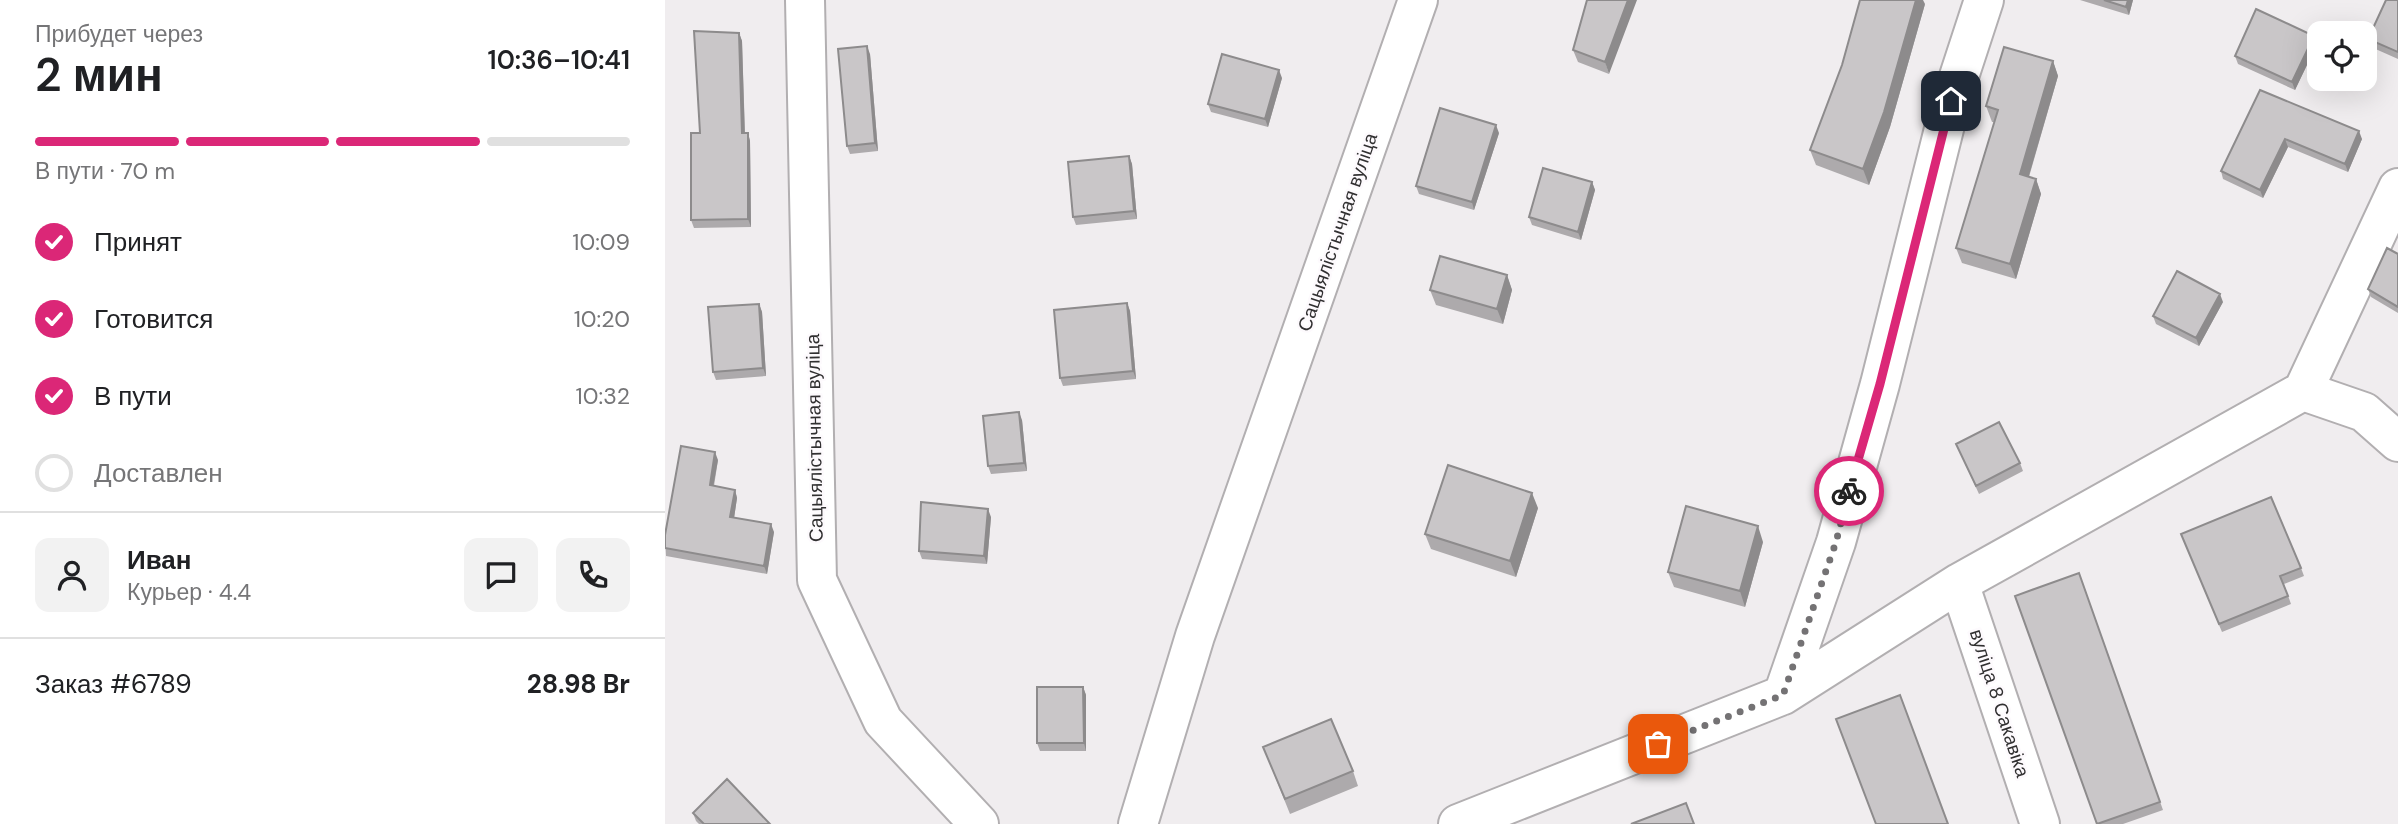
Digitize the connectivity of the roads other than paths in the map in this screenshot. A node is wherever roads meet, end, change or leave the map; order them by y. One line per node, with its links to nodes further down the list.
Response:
1 (805, 0): 9 (street, Сацыялістычная вуліца)
2 (1418, 0): 10 (street, Сацыялістычная вуліца)
3 (1985, 0): 8 (street)
4 (2398, 188): 5 (street)
5 (2304, 391): 6 (street); 7 (street)
6 (2398, 442)
7 (1959, 583): 8 (street); 12 (street, вуліца 8 Сакавіка)
8 (1783, 695): 11 (street)
9 (979, 824)
10 (1138, 824)
11 (1458, 824)
12 (2040, 824)

